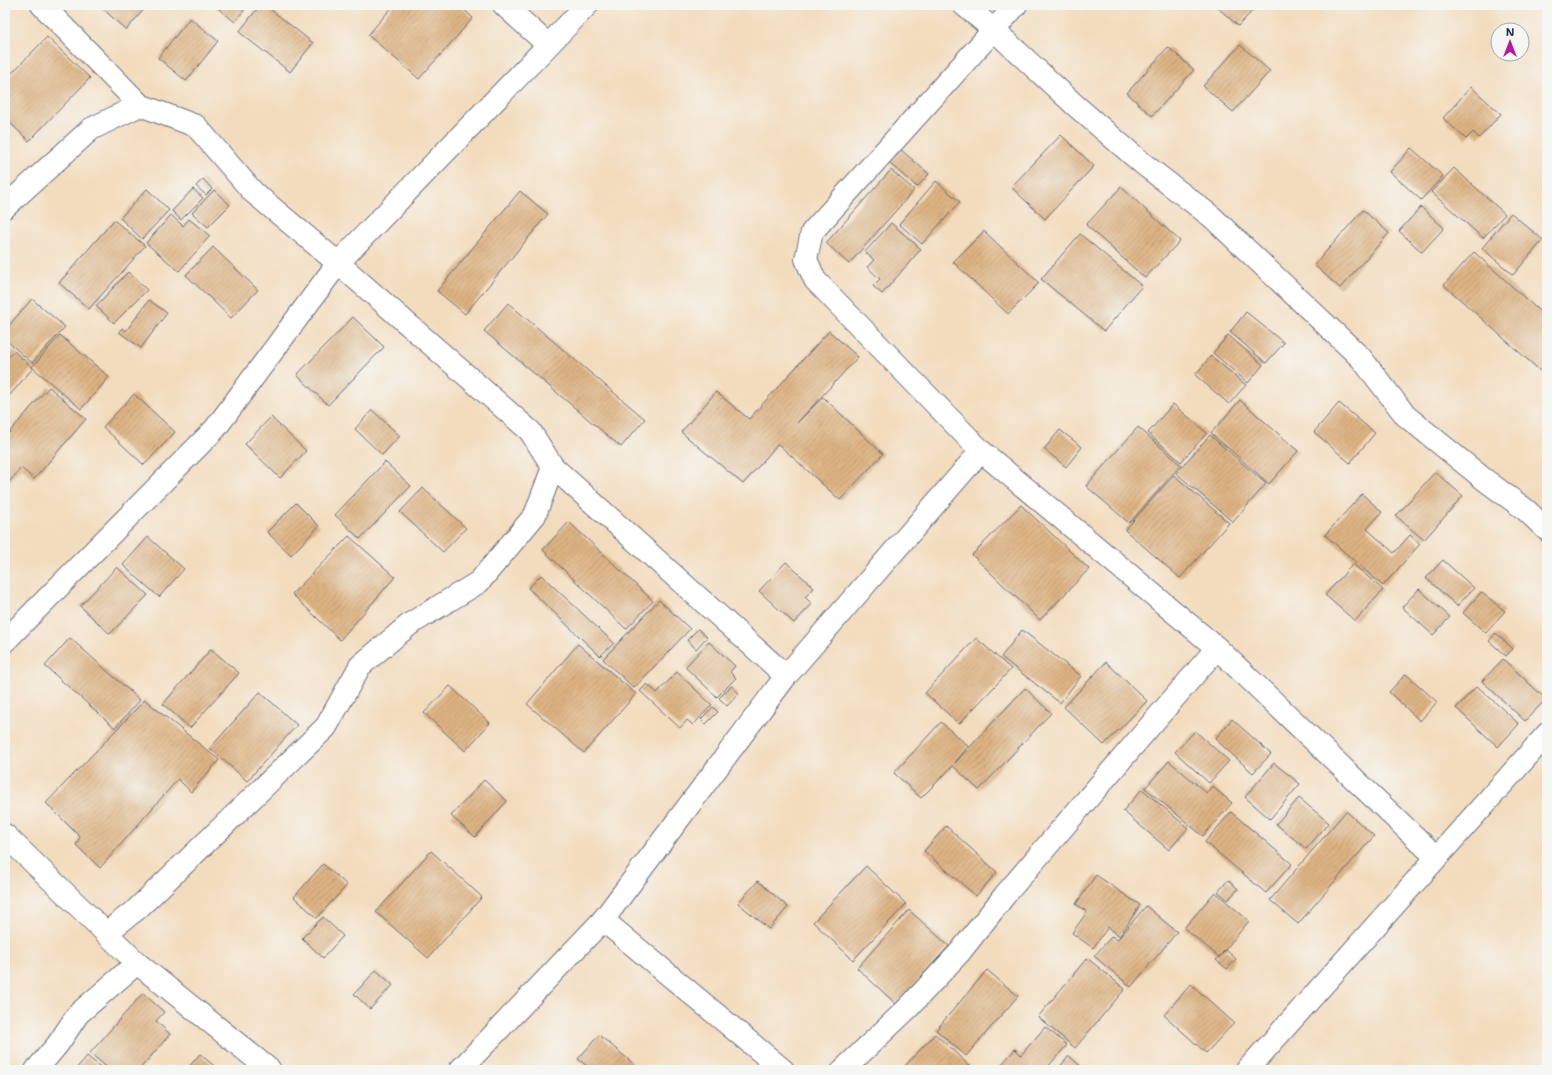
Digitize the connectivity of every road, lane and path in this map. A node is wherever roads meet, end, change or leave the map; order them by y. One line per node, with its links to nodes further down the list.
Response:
1 (42, 5): 8 (street)
2 (504, 5): 7 (street)
3 (587, 5): 7 (street)
4 (964, 5): 6 (street)
5 (1016, 5): 6 (street)
6 (994, 30): 11 (street); 13 (street)
7 (548, 45): 10 (street)
8 (140, 105): 9 (street); 10 (street)
9 (5, 207)
10 (338, 263): 12 (street); 14 (street)
11 (981, 451): 15 (street); 16 (street)
12 (553, 467): 16 (street); 21 (street)
13 (1547, 530)
14 (5, 641)
15 (1217, 648): 19 (street); 27 (street)
16 (786, 676): 20 (street)
17 (1547, 734): 19 (street)
18 (5, 835): 21 (street)
19 (1436, 857): 28 (street)
20 (603, 920): 25 (street); 26 (street)
21 (106, 933): 22 (street)
22 (137, 963): 23 (street); 24 (street)
23 (36, 1070)
24 (270, 1070)
25 (460, 1070)
26 (783, 1070)
27 (843, 1070)
28 (1247, 1070)

